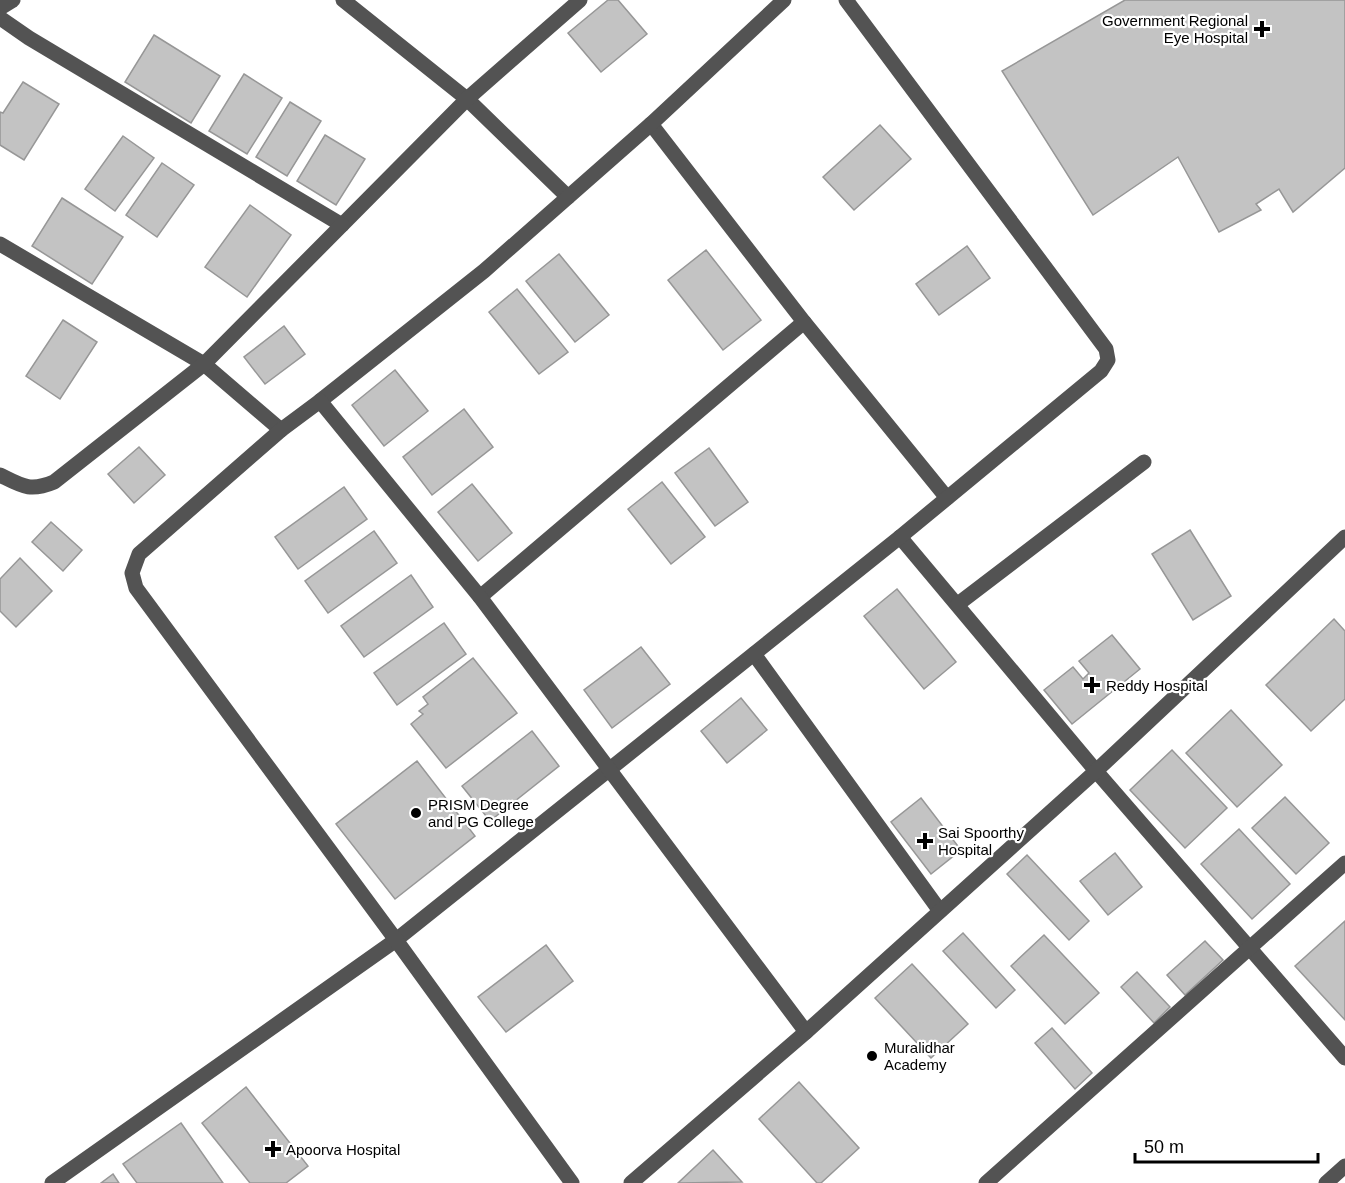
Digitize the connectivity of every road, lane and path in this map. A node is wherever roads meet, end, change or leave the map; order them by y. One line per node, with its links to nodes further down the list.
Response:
1 (13, 0): 6 (street)
2 (343, 0): 8 (street)
3 (580, 0): 8 (street)
4 (784, 0): 9 (street)
5 (846, 0): 19 (street)
6 (0, 8)
7 (0, 18): 11 (street)
8 (467, 99): 10 (street); 11 (street)
9 (651, 124): 10 (street); 13 (street)
10 (568, 197): 15 (street)
11 (342, 225): 14 (street)
12 (0, 244): 14 (street)
13 (804, 322): 19 (street); 22 (street)
14 (204, 364): 16 (street); 18 (street)
15 (320, 401): 16 (street); 22 (street)
16 (281, 430): 29 (street)
17 (1144, 462): 23 (street)
18 (2, 480)
19 (947, 498): 20 (street)
20 (900, 537): 23 (street); 24 (street)
21 (1345, 537): 26 (street)
22 (480, 597): 25 (street)
23 (958, 604): 26 (street)
24 (754, 654): 25 (street); 28 (street)
25 (611, 769): 29 (street); 31 (street)
26 (1096, 771): 28 (street); 30 (street)
27 (1345, 863): 30 (street)
28 (940, 911): 31 (street)
29 (396, 940): 34 (street); 35 (street)
30 (1251, 949): 32 (street); 37 (street)
31 (806, 1032): 36 (street)
32 (1345, 1058)
33 (1345, 1166): 38 (street)
34 (564, 1180)
35 (52, 1183)
36 (631, 1183)
37 (986, 1183)
38 (1326, 1183)

